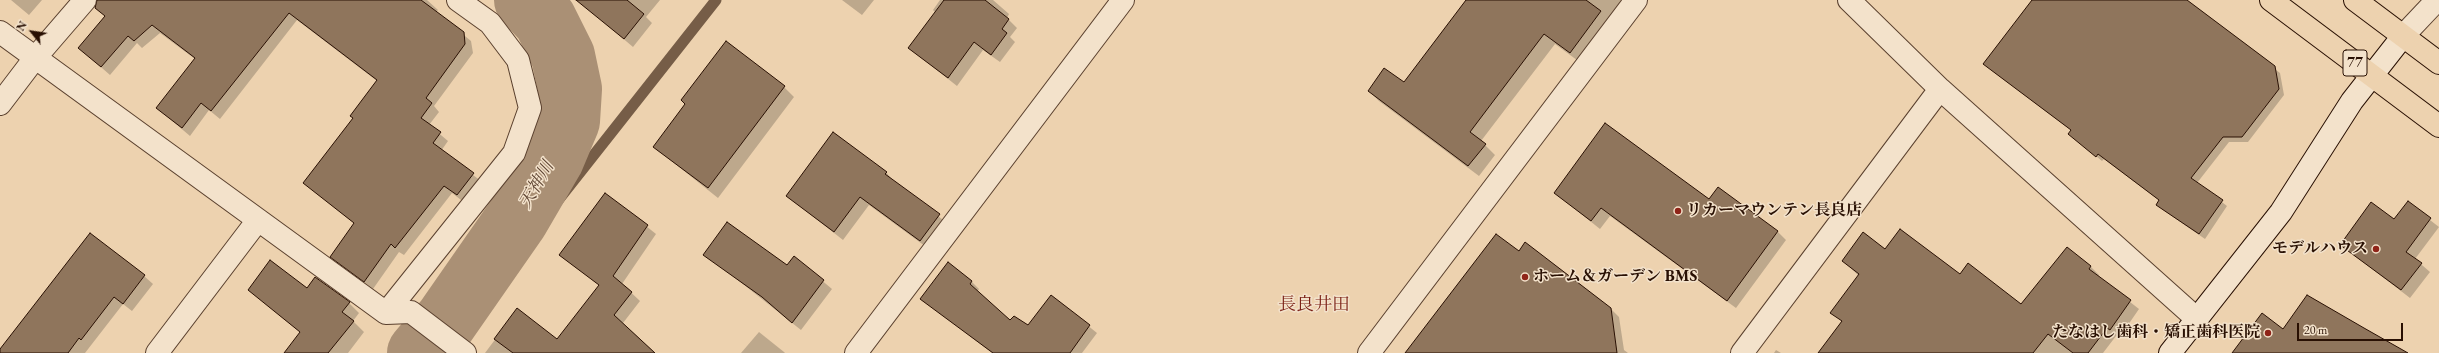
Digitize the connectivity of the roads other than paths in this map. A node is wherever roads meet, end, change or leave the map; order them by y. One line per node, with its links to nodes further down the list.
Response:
1 (84, 0): 11 (street)
2 (458, 0): 18 (street)
3 (1123, 0): 23 (street)
4 (1636, 0): 24 (street)
5 (1849, 0): 14 (street)
6 (2270, 0): 13 (main road, 77)
7 (2355, 0): 10 (main road)
8 (2437, 0): 10 (street)
9 (0, 32): 11 (street)
10 (2403, 36): 12 (main road); 13 (street)
11 (35, 58): 15 (street); 17 (street)
12 (2439, 63)
13 (2373, 76): 16 (main road, 77); 19 (street)
14 (1940, 88): 19 (street); 25 (street)
15 (0, 104)
16 (2439, 126)
17 (258, 220): 18 (street); 22 (street)
18 (386, 313): 20 (street)
19 (2197, 319): 21 (street)
20 (462, 351)
21 (2172, 352)
22 (157, 353)
23 (856, 353)
24 (1369, 353)
25 (1742, 353)

